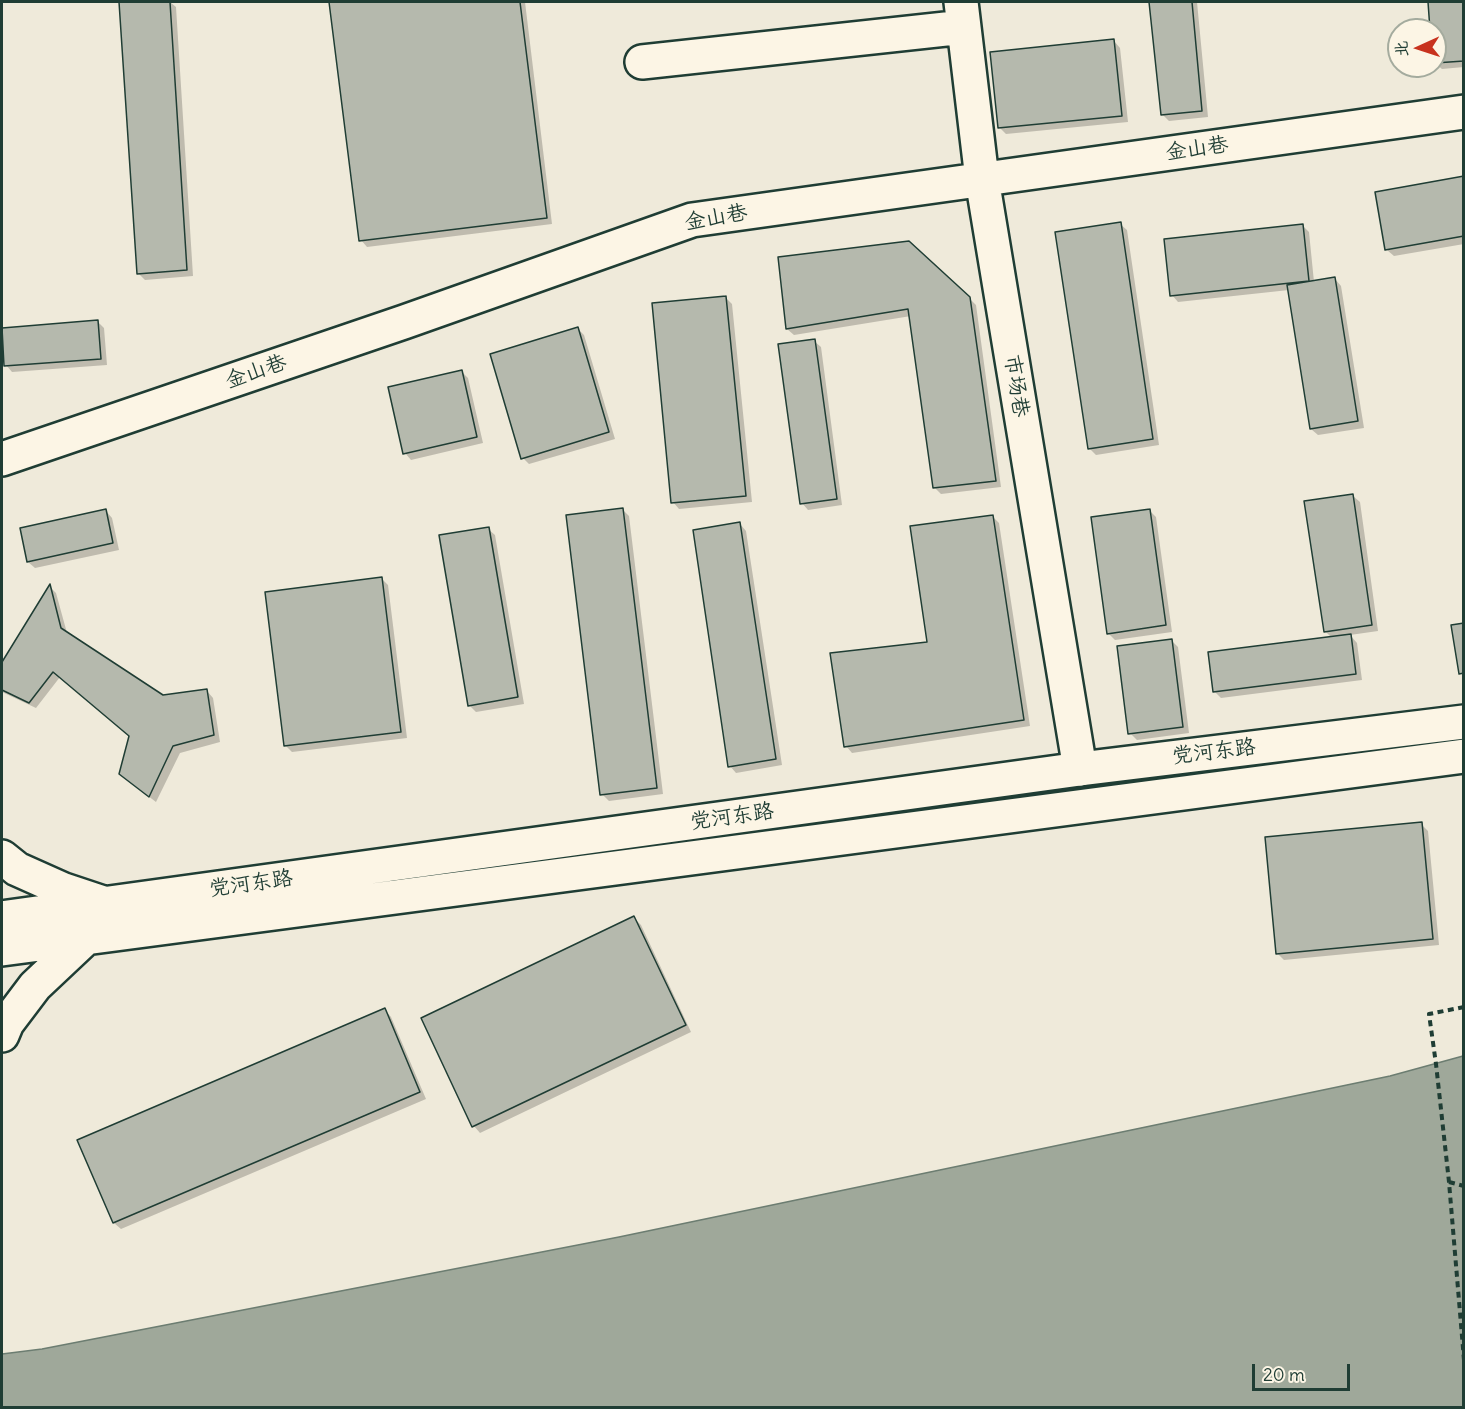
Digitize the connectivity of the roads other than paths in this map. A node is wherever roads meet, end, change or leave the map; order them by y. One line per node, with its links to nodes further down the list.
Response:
1 (963, 14): 2 (main road); 4 (main road, 市场巷)
2 (642, 62)
3 (1464, 112): 4 (main road, 金山巷)
4 (982, 179): 5 (main road, 金山巷); 8 (main road, 市场巷)
5 (2, 459)
6 (1464, 722): 8 (main road, 党河东路)
7 (1464, 756): 12 (main road)
8 (1080, 769): 10 (main road, 党河东路)
9 (2, 856): 10 (main road)
10 (107, 904): 11 (main road, 党河东路)
11 (2, 918)
12 (87, 938): 13 (main road); 14 (main road)
13 (2, 949)
14 (2, 1035)

